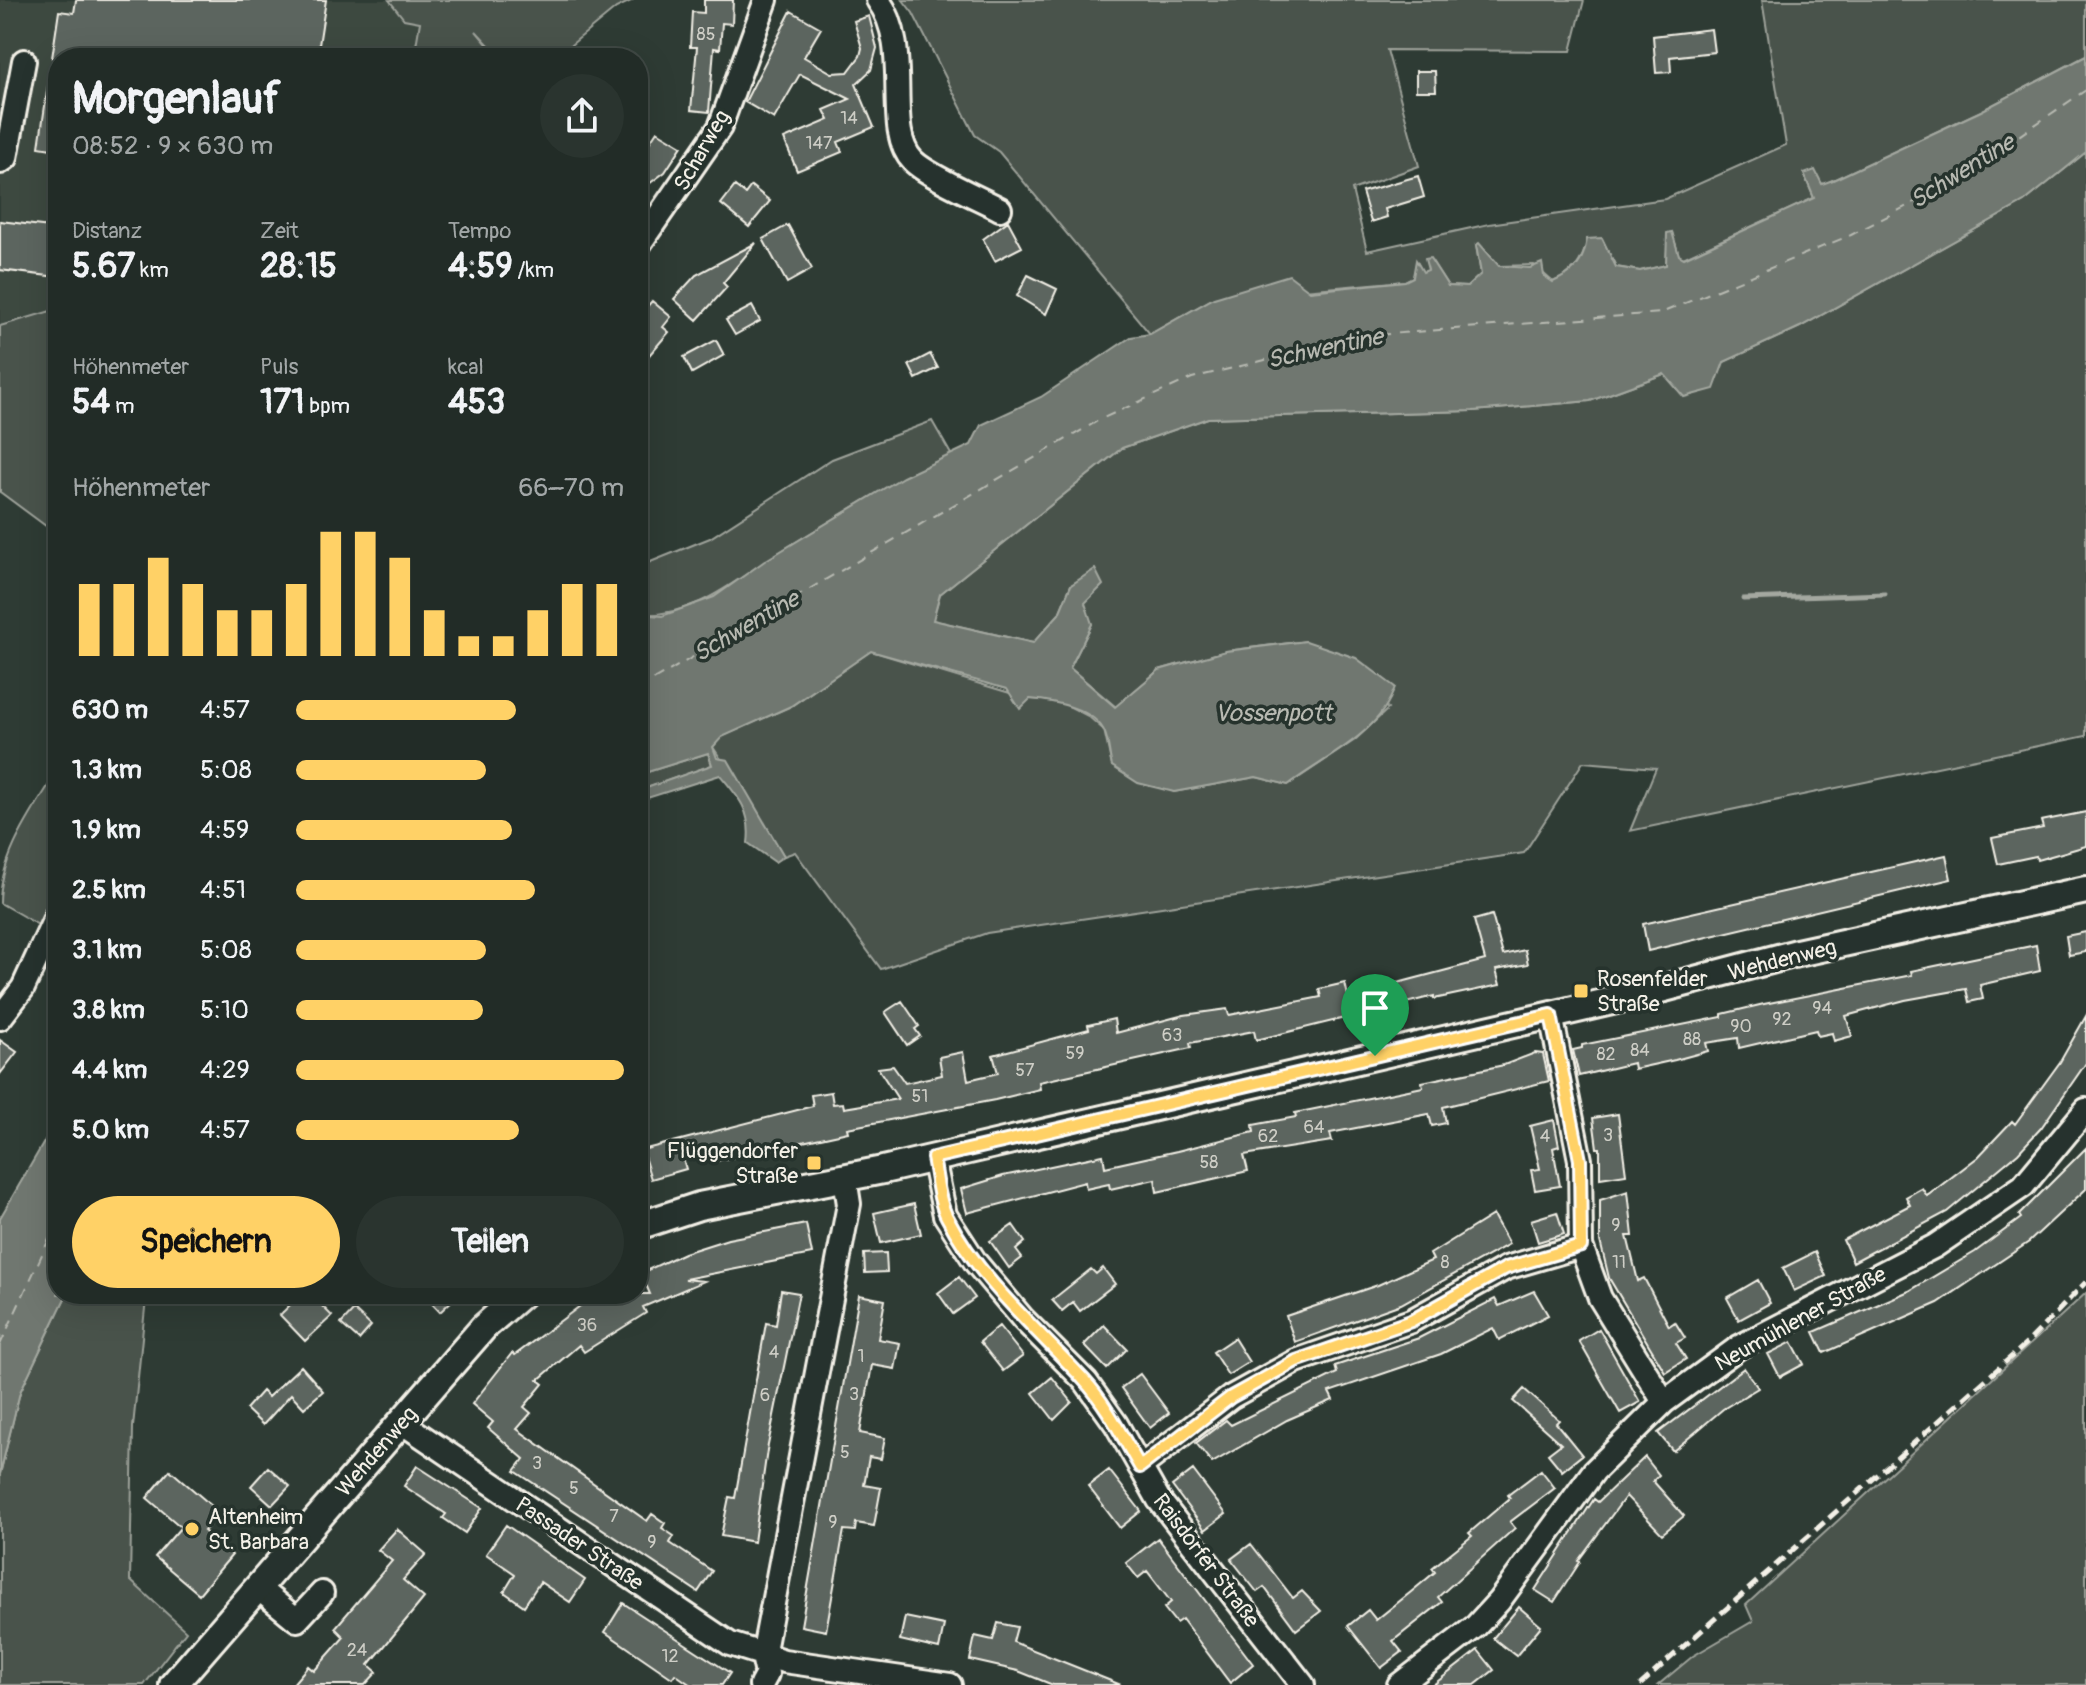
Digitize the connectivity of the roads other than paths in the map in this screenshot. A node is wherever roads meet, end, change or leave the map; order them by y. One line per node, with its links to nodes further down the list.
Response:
1 (766, 0): 6 (street, Scharweg)
2 (878, 0): 5 (street)
3 (24, 61): 4 (street)
4 (0, 162)
5 (1000, 209)
6 (648, 231)
7 (2086, 890): 9 (main road, Wehdenweg)
8 (48, 934): 10 (street)
9 (1551, 1015): 12 (main road, Wehdenweg); 15 (street)
10 (0, 1018)
11 (2086, 1110): 17 (street, Neumühlener Straße)
12 (933, 1158): 13 (main road, Wehdenweg); 19 (street, Raisdorfer Straße)
13 (845, 1178): 14 (main road, Wehdenweg); 22 (street)
14 (648, 1223)
15 (1581, 1246): 17 (street); 19 (street)
16 (510, 1304): 18 (main road, Wehdenweg)
17 (1664, 1402): 27 (street, Neumühlener Straße)
18 (401, 1422): 20 (main road, Wehdenweg); 22 (street, Passader Straße)
19 (1140, 1467): 26 (street, Raisdorfer Straße)
20 (258, 1588): 21 (street); 23 (main road, Wehdenweg)
21 (322, 1593)
22 (763, 1656): 24 (street); 25 (street)
23 (173, 1685)
24 (761, 1685)
25 (950, 1685)
26 (1303, 1685)
27 (1399, 1685)

